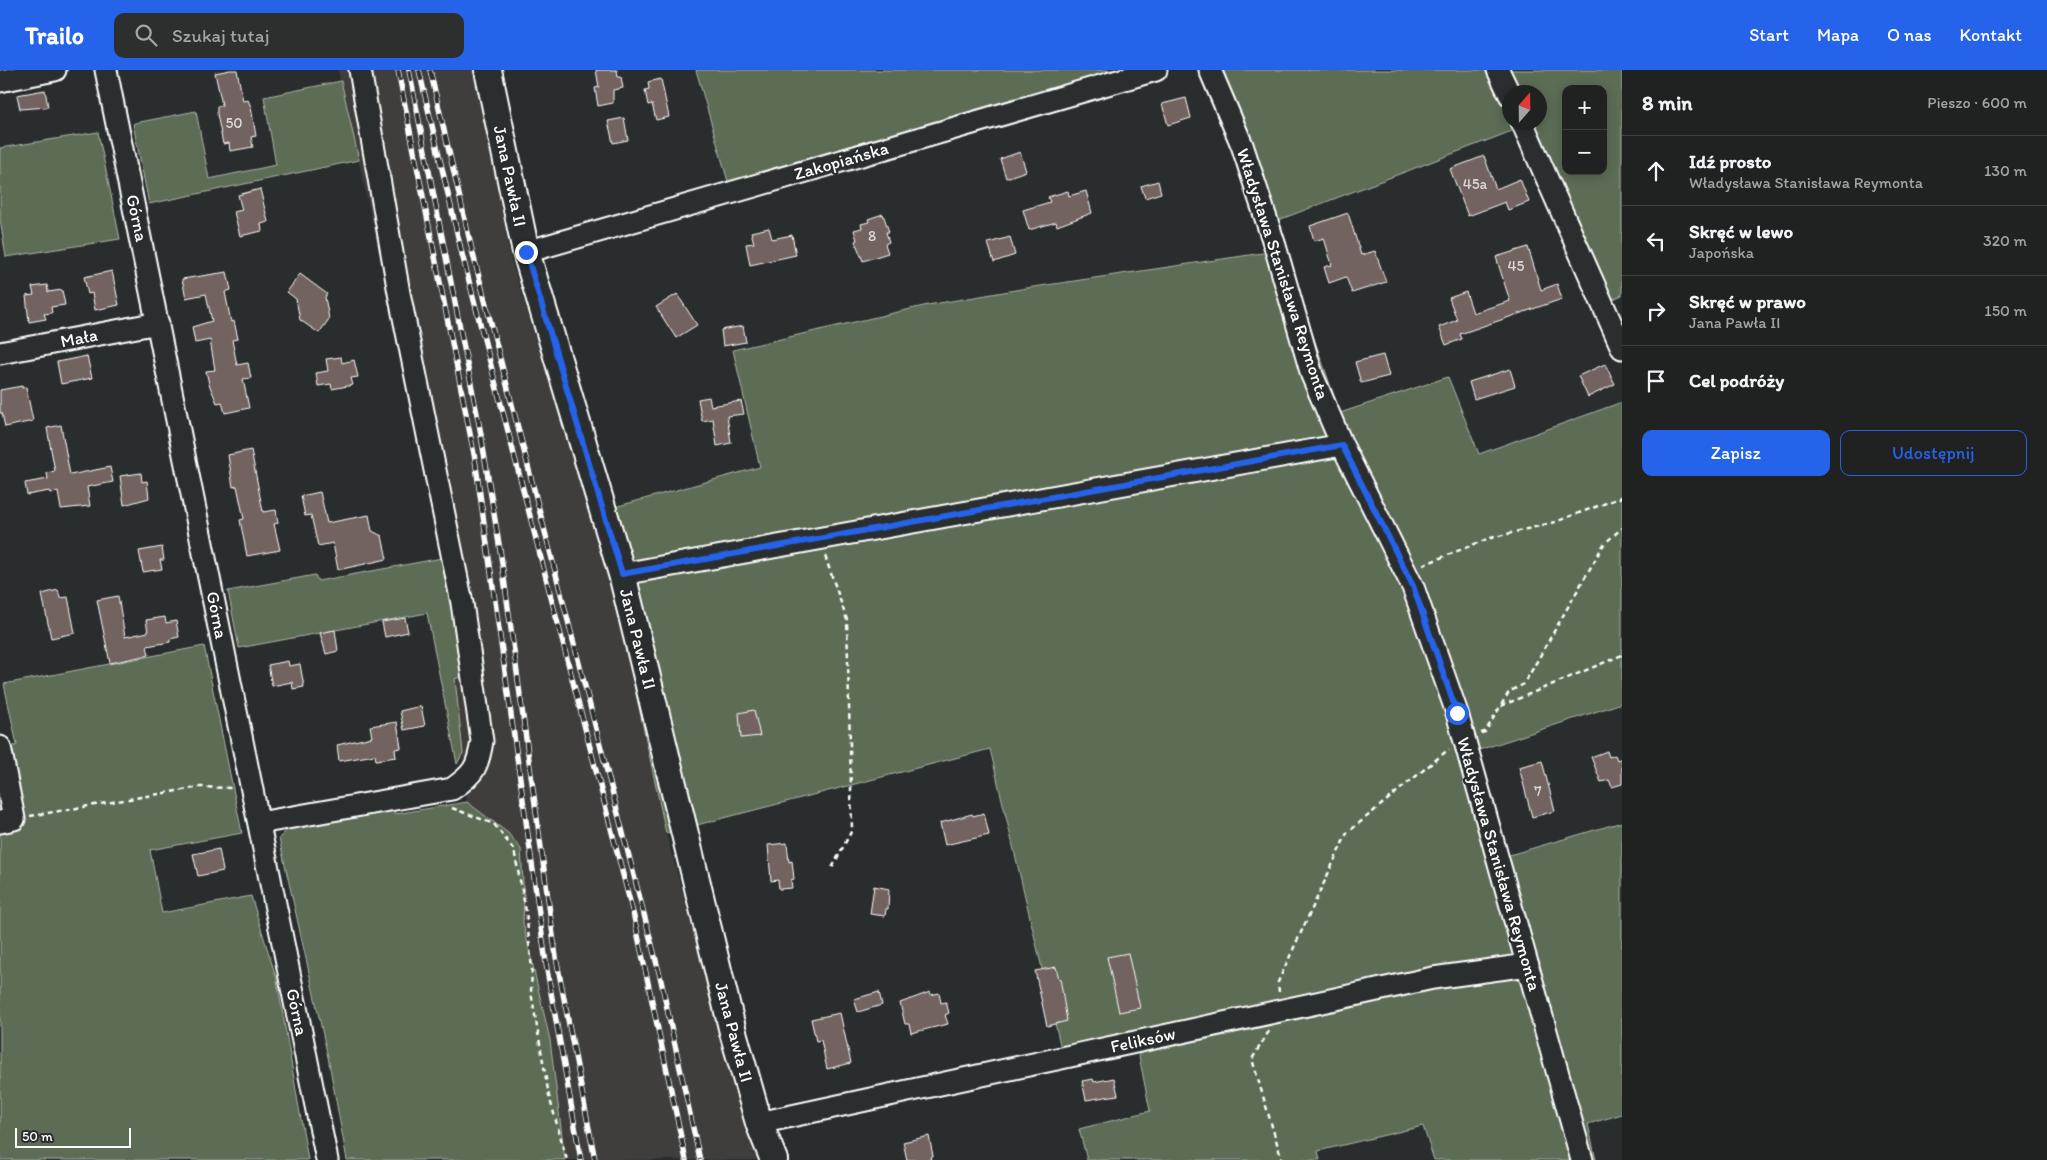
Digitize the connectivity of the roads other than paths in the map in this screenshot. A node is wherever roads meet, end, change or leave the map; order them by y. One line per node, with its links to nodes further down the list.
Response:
1 (55, 70): 8 (street)
2 (106, 70): 12 (street, Górna)
3 (360, 70): 19 (street)
4 (1156, 70): 11 (street, Zakopiańska)
5 (1210, 70): 15 (street, Władysława Stanisława Reymonta)
6 (1498, 70): 9 (street)
7 (493, 71): 11 (main road, Jana Pawła II)
8 (0, 81)
9 (1505, 85)
10 (1526, 130): 13 (street)
11 (526, 252): 16 (main road, Jana Pawła II)
12 (158, 323): 14 (street, Mała); 19 (street, Górna)
13 (1622, 348)
14 (0, 353)
15 (1342, 445): 16 (street); 20 (street, Władysława Stanisława Reymonta)
16 (622, 574): 21 (main road, Jana Pawła II)
17 (0, 747): 18 (street)
18 (7, 820)
19 (259, 822): 22 (street, Górna)
20 (1528, 965): 21 (street, Feliksów); 24 (street, Władysława Stanisława Reymonta)
21 (759, 1122): 23 (main road, Jana Pawła II)
22 (328, 1160)
23 (774, 1160)
24 (1582, 1160)

